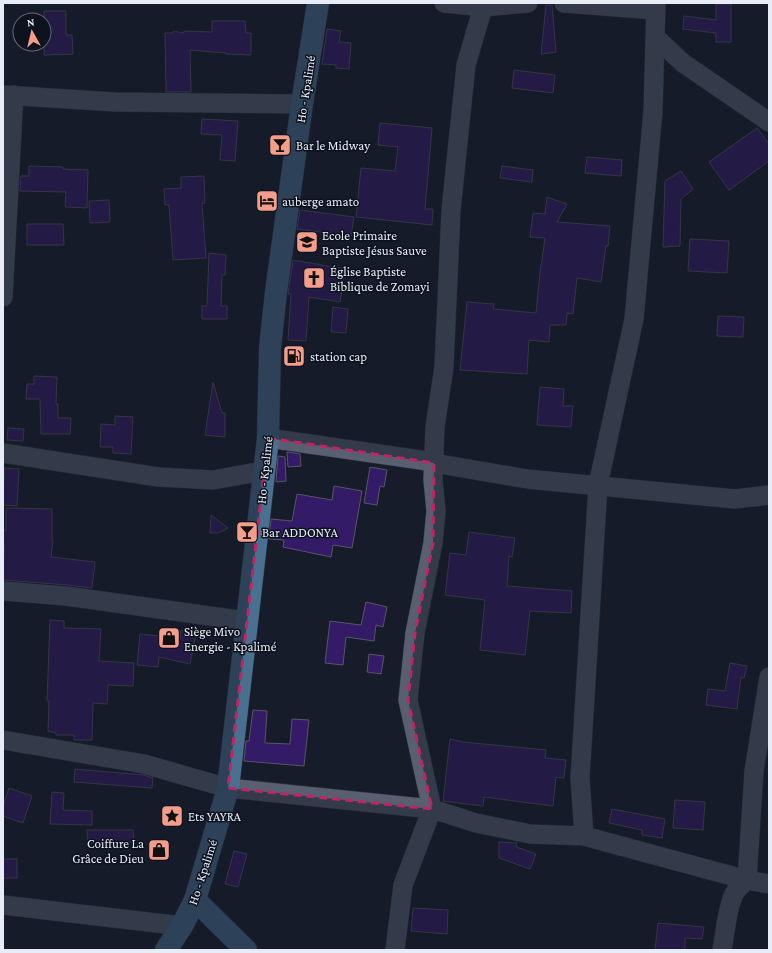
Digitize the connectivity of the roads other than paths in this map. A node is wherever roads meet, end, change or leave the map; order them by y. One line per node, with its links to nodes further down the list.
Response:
1 (318, 3): 9 (main road, Ho - Kpalimé)
2 (444, 3): 5 (street)
3 (528, 3): 5 (street)
4 (564, 3): 6 (street)
5 (483, 7): 14 (street)
6 (655, 7): 7 (street)
7 (655, 37): 10 (street); 16 (street)
8 (8, 95): 9 (street); 11 (street)
9 (302, 104): 12 (main road, Ho - Kpalimé)
10 (769, 122)
11 (3, 297)
12 (268, 438): 14 (street); 15 (main road, Ho - Kpalimé)
13 (3, 453): 15 (street)
14 (434, 463): 16 (street); 23 (street)
15 (263, 471): 19 (main road, Ho - Kpalimé)
16 (598, 486): 17 (street); 24 (street)
17 (769, 495)
18 (3, 591): 19 (street)
19 (246, 621): 22 (main road, Ho - Kpalimé)
20 (769, 677): 25 (street)
21 (3, 740): 22 (street)
22 (228, 788): 23 (street); 27 (main road, Ho - Kpalimé)
23 (432, 809): 24 (street); 32 (street)
24 (584, 836): 25 (street)
25 (747, 880): 26 (street); 33 (street)
26 (769, 884)
27 (195, 900): 29 (main road, Ho - Kpalimé); 31 (main road)
28 (3, 905): 29 (street)
29 (182, 926): 30 (main road, Ho - Kpalimé)
30 (166, 950)
31 (246, 950)
32 (395, 950)
33 (722, 950)

